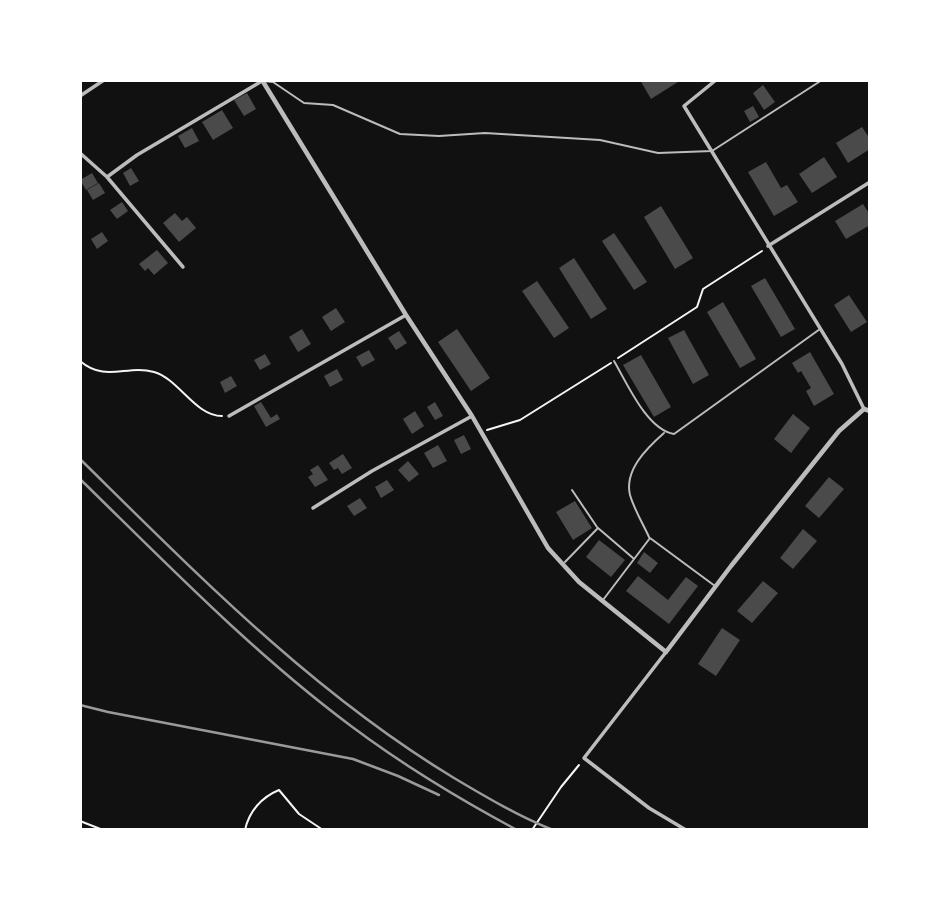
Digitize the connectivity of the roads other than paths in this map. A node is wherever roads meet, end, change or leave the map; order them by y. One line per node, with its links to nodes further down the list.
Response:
1 (104, 80): 5 (street)
2 (716, 80): 6 (street)
3 (822, 80): 6 (lane)
4 (262, 81): 6 (lane); 8 (street); 12 (street)
5 (80, 96)
6 (712, 151): 10 (street)
7 (80, 153): 8 (street)
8 (107, 177): 11 (street)
9 (870, 182): 10 (street)
10 (768, 246): 13 (street)
11 (183, 267)
12 (406, 316): 16 (street); 17 (street)
13 (820, 330): 15 (street); 18 (lane)
14 (614, 361): 18 (lane)
15 (867, 410): 25 (street)
16 (229, 416)
17 (471, 416): 20 (street); 24 (street)
18 (665, 433): 22 (lane)
19 (572, 490): 21 (lane)
20 (313, 508)
21 (598, 528): 23 (lane); 24 (lane)
22 (650, 538): 23 (lane); 25 (lane)
23 (634, 559): 26 (lane)
24 (562, 565): 26 (street)
25 (716, 587): 27 (street)
26 (602, 600): 27 (street)
27 (666, 653): 28 (street)
28 (686, 830)

